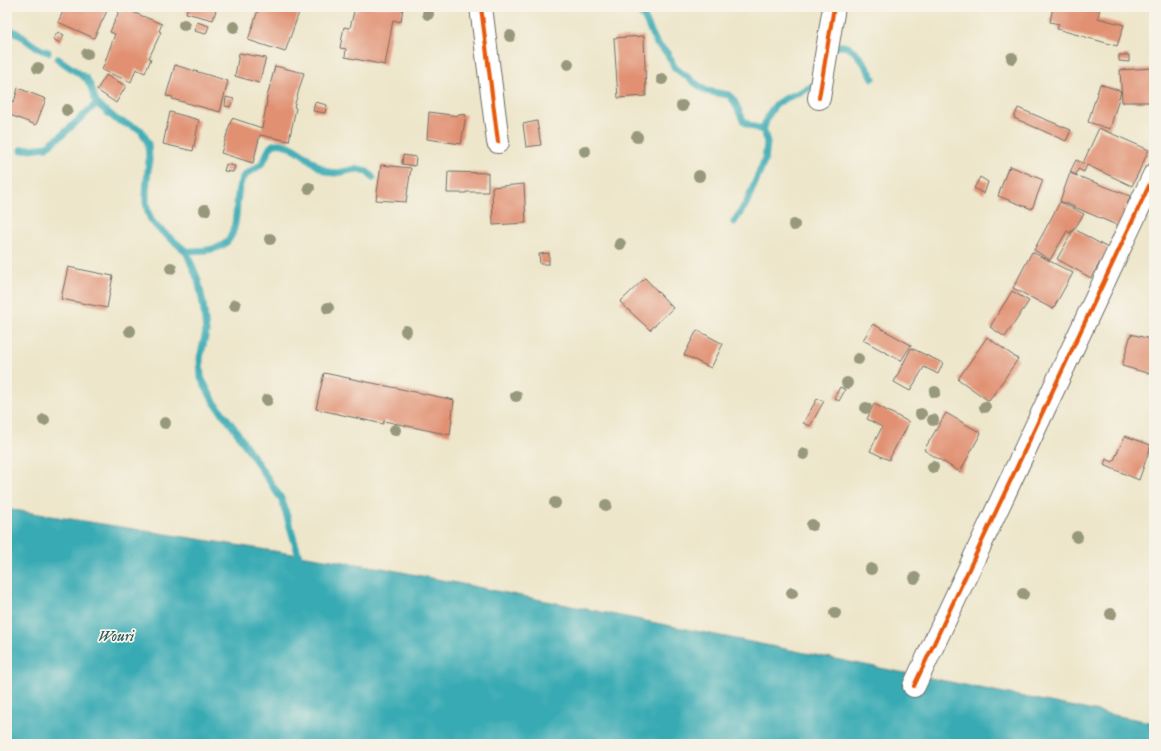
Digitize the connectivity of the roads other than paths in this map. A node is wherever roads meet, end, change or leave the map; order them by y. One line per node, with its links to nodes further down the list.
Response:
1 (481, 7): 4 (street)
2 (834, 7): 3 (street)
3 (819, 98)
4 (498, 142)
5 (1154, 175): 6 (street)
6 (914, 686)

